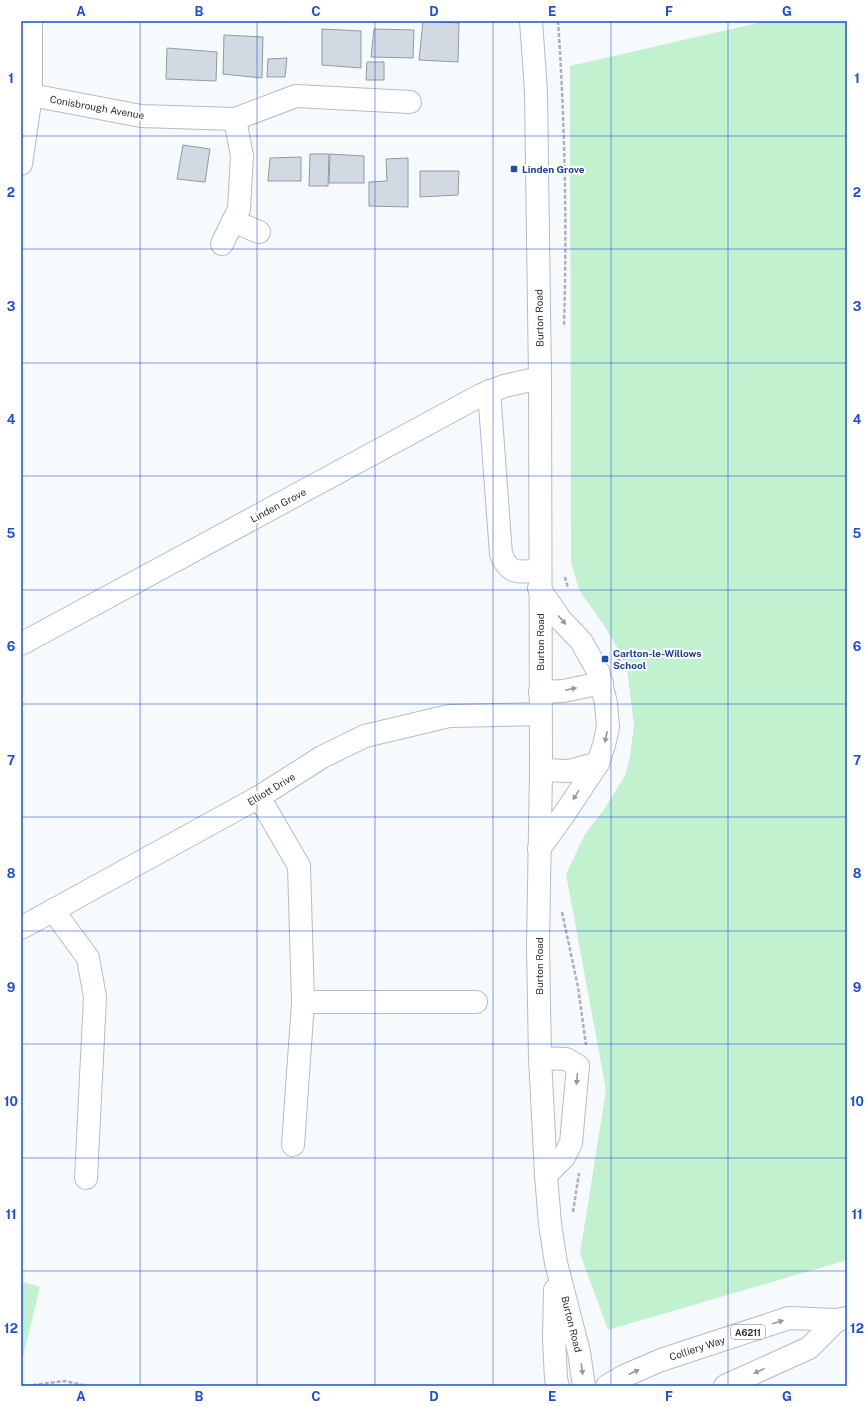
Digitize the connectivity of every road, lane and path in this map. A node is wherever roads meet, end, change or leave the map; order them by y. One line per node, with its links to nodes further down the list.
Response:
1 (31, 21): 4 (street)
2 (531, 21): 12 (street, Burton Road)
3 (558, 21): 11 (path)
4 (31, 95): 6 (street, Conisbrough Avenue); 7 (street)
5 (410, 102): 6 (street, Conisbrough Avenue)
6 (235, 119): 8 (street)
7 (21, 164)
8 (233, 221): 9 (street); 10 (street)
9 (259, 232)
10 (222, 244)
11 (564, 333)
12 (540, 378): 13 (street, Linden Grove); 15 (street, Burton Road)
13 (490, 391): 15 (street); 17 (street, Linden Grove)
14 (564, 575): 16 (path)
15 (539, 580): 20 (street, one-way to 20); 21 (street, Burton Road)
16 (570, 594)
17 (21, 644)
18 (639, 652): 19 (path)
19 (612, 664)
20 (602, 683): 21 (street, one-way to 20); 23 (street, one-way to 23)
21 (540, 692): 22 (street, Burton Road)
22 (540, 714): 24 (street, Burton Road); 25 (street, Elliott Drive)
23 (598, 763): 24 (street); 26 (street, one-way to 26)
24 (541, 770): 26 (street, Burton Road)
25 (259, 797): 27 (street, Elliott Drive); 30 (street)
26 (539, 849): 33 (street, Burton Road)
27 (53, 910): 29 (street, Elliott Drive); 37 (street)
28 (562, 911): 32 (path)
29 (21, 928)
30 (303, 1002): 31 (street); 34 (street)
31 (476, 1002)
32 (586, 1046)
33 (540, 1058): 36 (street, Burton Road); 36 (street, one-way to 36)
34 (293, 1145)
35 (580, 1169): 38 (path)
36 (546, 1175): 39 (street, Burton Road)
37 (86, 1178)
38 (572, 1215)
39 (556, 1263): 43 (street, Burton Road); 44 (street, Burton Road, one-way to 44)
40 (842, 1319): 45 (street, Colliery Way / A6211, one-way to 40); 46 (street, Colliery Way / A6211, one-way to 46)
41 (21, 1384): 42 (path)
42 (87, 1386)
43 (558, 1386)
44 (584, 1386)
45 (607, 1386)
46 (725, 1386)

